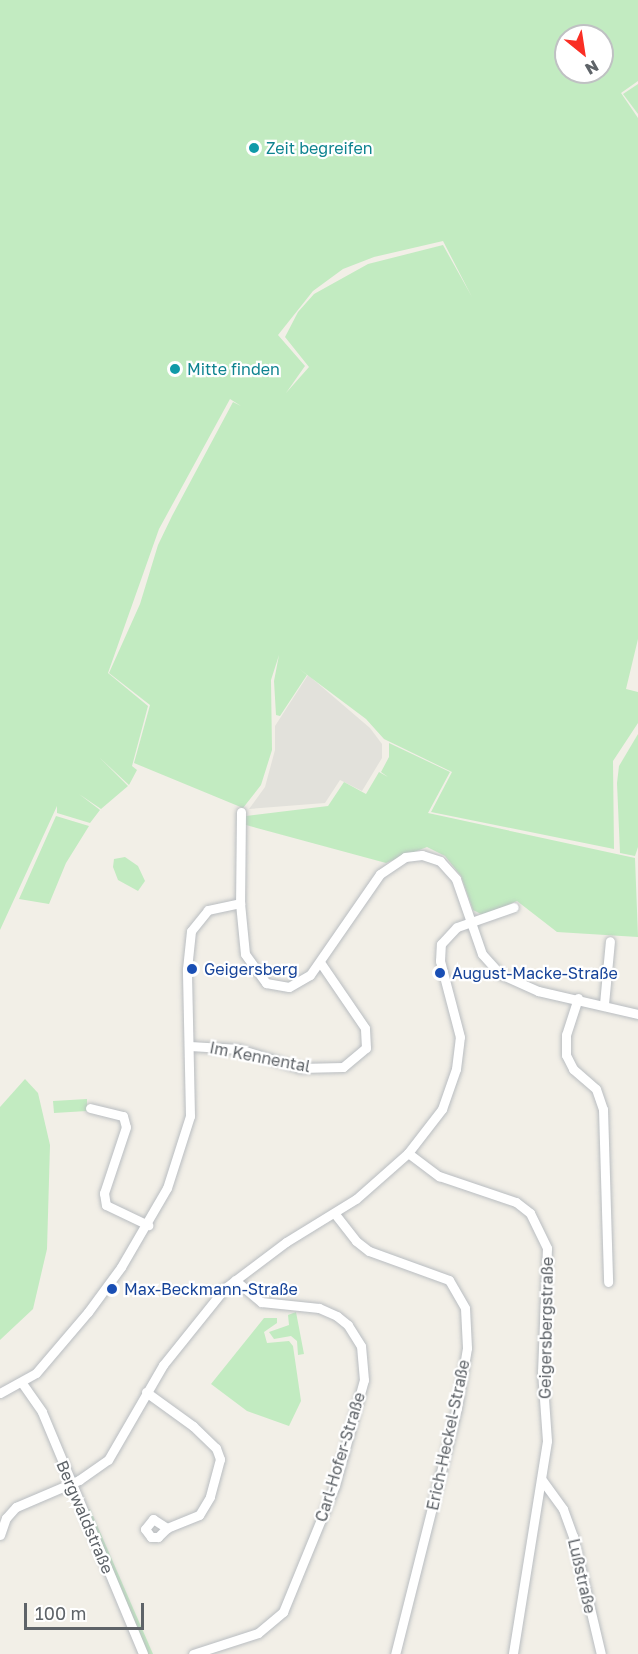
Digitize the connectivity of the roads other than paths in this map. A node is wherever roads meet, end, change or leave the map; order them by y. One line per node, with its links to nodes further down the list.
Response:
1 (241, 812): 2 (street)
2 (240, 903): 6 (street); 13 (street)
3 (514, 907): 4 (street)
4 (471, 924): 6 (street); 7 (street); 15 (street)
5 (610, 941): 8 (street)
6 (320, 962): 13 (street, Im Kennental)
7 (578, 998): 8 (street); 19 (street)
8 (604, 1004): 10 (street)
9 (638, 1010): 10 (street)
10 (624, 1011): 11 (street); 12 (street)
11 (638, 1014)
12 (638, 1022)
13 (190, 1046): 17 (street)
14 (90, 1108): 17 (street)
15 (408, 1154): 16 (street); 23 (street, Geigersbergstraße)
16 (335, 1214): 18 (street); 32 (street, Erich-Heckel-Straße)
17 (148, 1225): 20 (street)
18 (235, 1280): 21 (street); 29 (street, Carl-Hofer-Straße)
19 (608, 1282)
20 (22, 1383): 22 (street); 24 (street, Bergwaldstraße)
21 (146, 1392): 24 (street); 27 (street)
22 (0, 1393)
23 (542, 1480): 25 (street, Lußstraße); 26 (street, Geigersbergstraße)
24 (70, 1483): 28 (street); 30 (street, Bergwaldstraße)
25 (556, 1501): 26 (street); 34 (street, Lußstraße)
26 (538, 1507): 33 (street, Geigersbergstraße)
27 (167, 1528)
28 (0, 1536)
29 (208, 1651): 31 (street, Carl-Hofer-Straße)
30 (143, 1654)
31 (193, 1654)
32 (395, 1654)
33 (513, 1654)
34 (601, 1654)

